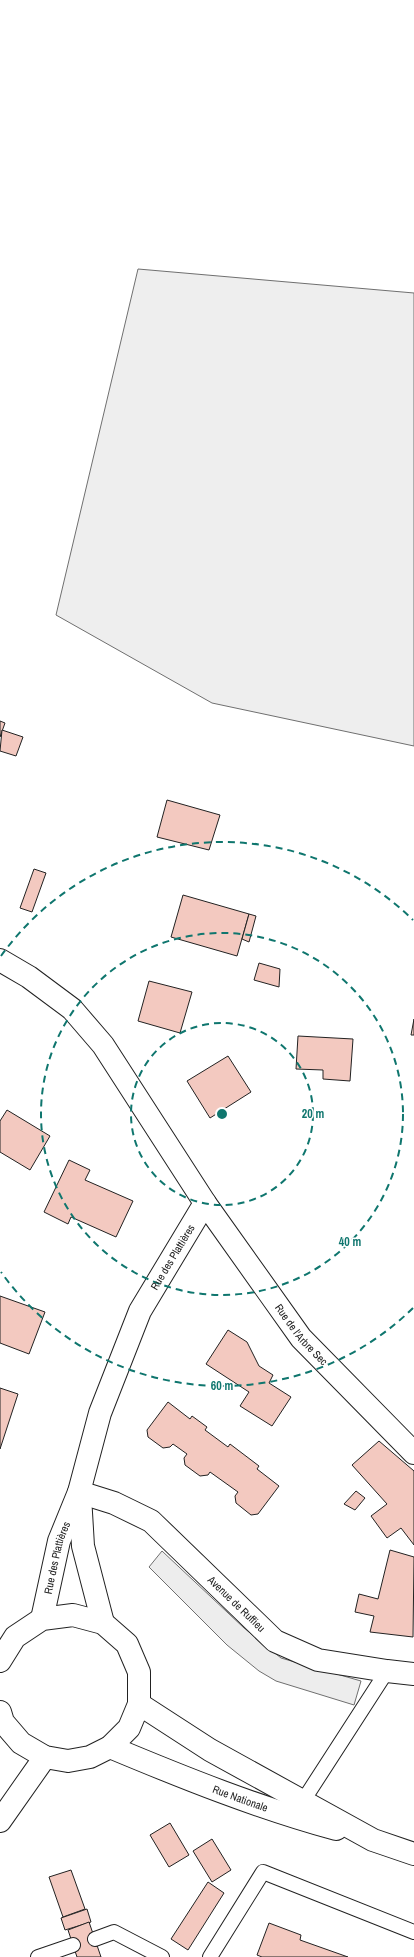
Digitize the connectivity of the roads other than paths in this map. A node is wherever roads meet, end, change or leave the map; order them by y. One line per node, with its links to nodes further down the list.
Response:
1 (0, 960): 2 (street)
2 (205, 1203): 3 (street, Rue de l'Arbre Sec); 4 (street, Rue des Plattières)
3 (414, 1454)
4 (80, 1492): 5 (street, Rue des Plattières); 6 (street); 9 (street, Avenue de Ruffieu)
5 (42, 1619): 6 (street); 7 (street)
6 (103, 1623): 11 (street)
7 (8, 1637): 8 (street)
8 (0, 1662)
9 (387, 1672): 10 (street, Avenue de Ruffieu); 15 (lane)
10 (414, 1674)
11 (139, 1704): 13 (street); 15 (street)
12 (0, 1712): 14 (street)
13 (110, 1747): 14 (street); 17 (street, Rue Nationale)
14 (45, 1757): 16 (street)
15 (303, 1801): 17 (street)
16 (0, 1821)
17 (373, 1840): 18 (street)
18 (414, 1854)
19 (414, 1932): 24 (lane)
20 (94, 1938): 23 (lane)
21 (73, 1945): 22 (lane)
22 (38, 1957)
23 (162, 1957)
24 (210, 1957)

